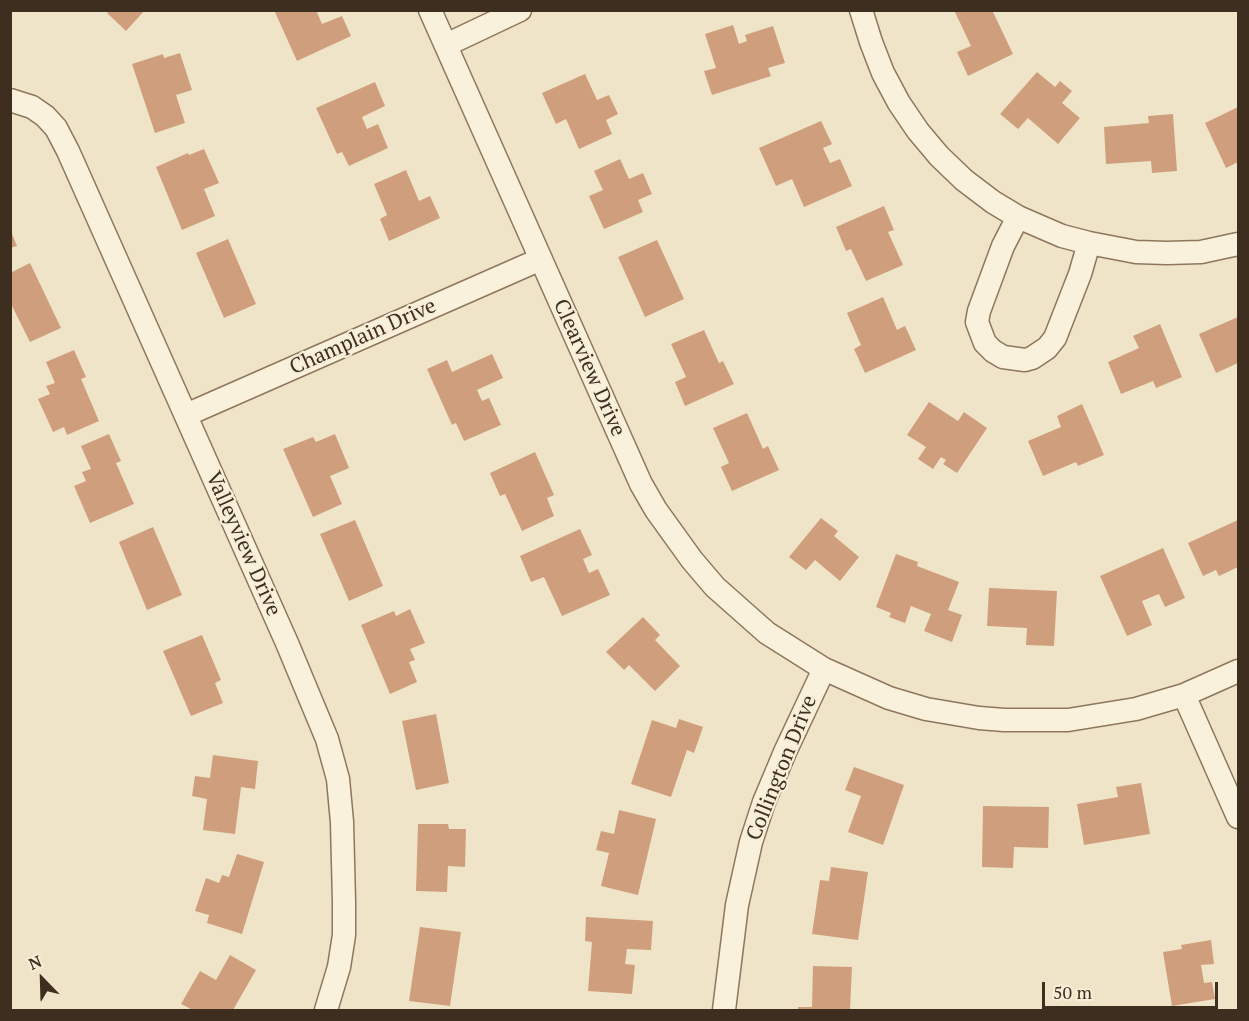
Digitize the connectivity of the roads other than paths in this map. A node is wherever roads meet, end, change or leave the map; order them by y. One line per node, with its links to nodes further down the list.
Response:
1 (430, 10): 4 (street, Clearview Drive)
2 (520, 10): 4 (street)
3 (861, 10): 6 (street)
4 (446, 45): 9 (street, Clearview Drive)
5 (21, 103): 10 (street, Valleyview Drive)
6 (1018, 217): 7 (street); 7 (street)
7 (1089, 243): 8 (street)
8 (1239, 244)
9 (541, 259): 10 (street, Champlain Drive); 11 (street, Clearview Drive)
10 (186, 415): 15 (street, Valleyview Drive)
11 (824, 669): 13 (street, Clearview Drive); 16 (street, Collington Drive)
12 (1239, 671): 13 (street, Clearview Drive)
13 (1184, 695): 14 (street)
14 (1239, 817)
15 (326, 1011)
16 (724, 1011)

